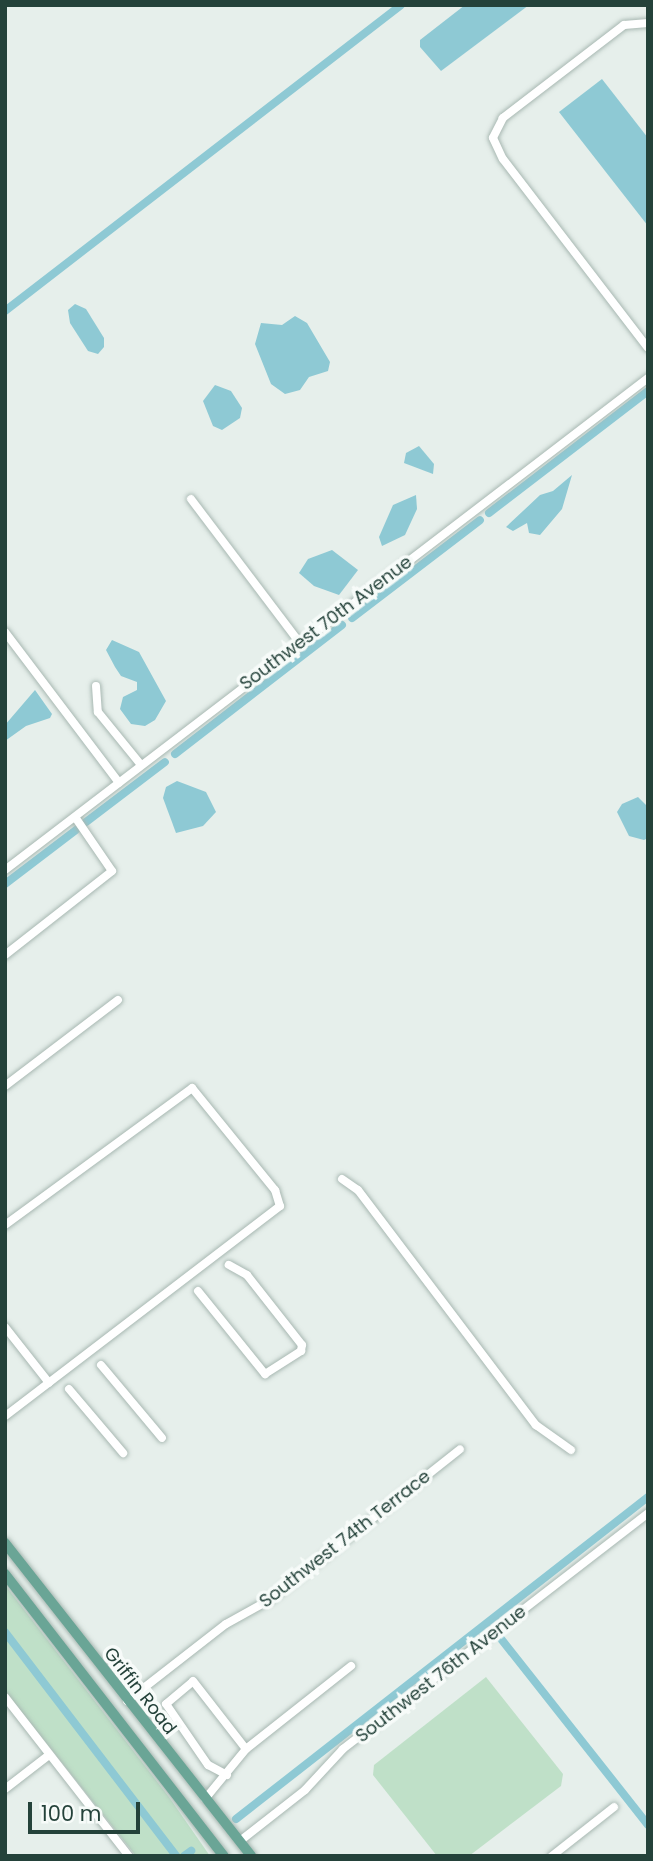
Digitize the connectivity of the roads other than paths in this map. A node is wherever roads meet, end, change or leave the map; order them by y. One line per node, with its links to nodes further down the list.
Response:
1 (648, 23): 2 (street)
2 (648, 348)
3 (648, 378): 6 (street, Southwest 70th Avenue)
4 (191, 499): 6 (street)
5 (5, 632): 9 (street)
6 (300, 643): 8 (street, Southwest 70th Avenue)
7 (96, 687): 8 (street)
8 (141, 765): 9 (street, Southwest 70th Avenue)
9 (119, 783): 10 (street, Southwest 70th Avenue)
10 (75, 817): 11 (street, Southwest 70th Avenue); 12 (street)
11 (5, 870)
12 (5, 955)
13 (118, 1000): 14 (street)
14 (5, 1086)
15 (342, 1180): 26 (street)
16 (5, 1225): 21 (street)
17 (229, 1265): 18 (street)
18 (198, 1292)
19 (5, 1327): 21 (street)
20 (101, 1365): 24 (street)
21 (49, 1383): 23 (street)
22 (69, 1389): 27 (street)
23 (5, 1416)
24 (162, 1438)
25 (460, 1449): 34 (street, Southwest 74th Terrace)
26 (571, 1450)
27 (123, 1453)
28 (648, 1513): 43 (street, Southwest 76th Avenue)
29 (5, 1543): 34 (main road, Griffin Road)
30 (5, 1574): 32 (main road, Griffin Road)
31 (351, 1666): 37 (street)
32 (99, 1695): 34 (main road); 35 (main road, Griffin Road)
33 (5, 1697): 38 (street)
34 (127, 1701): 36 (main road, Griffin Road)
35 (119, 1720): 36 (main road); 45 (main road, Griffin Road)
36 (143, 1721): 41 (main road, Griffin Road)
37 (246, 1749): 39 (street); 39 (street)
38 (49, 1755): 40 (street); 44 (street)
39 (227, 1775): 41 (street)
40 (5, 1789)
41 (205, 1799): 43 (main road, Griffin Road)
42 (614, 1807): 47 (street)
43 (240, 1841): 46 (main road, Griffin Road)
44 (129, 1856)
45 (224, 1856)
46 (251, 1856)
47 (552, 1856)

